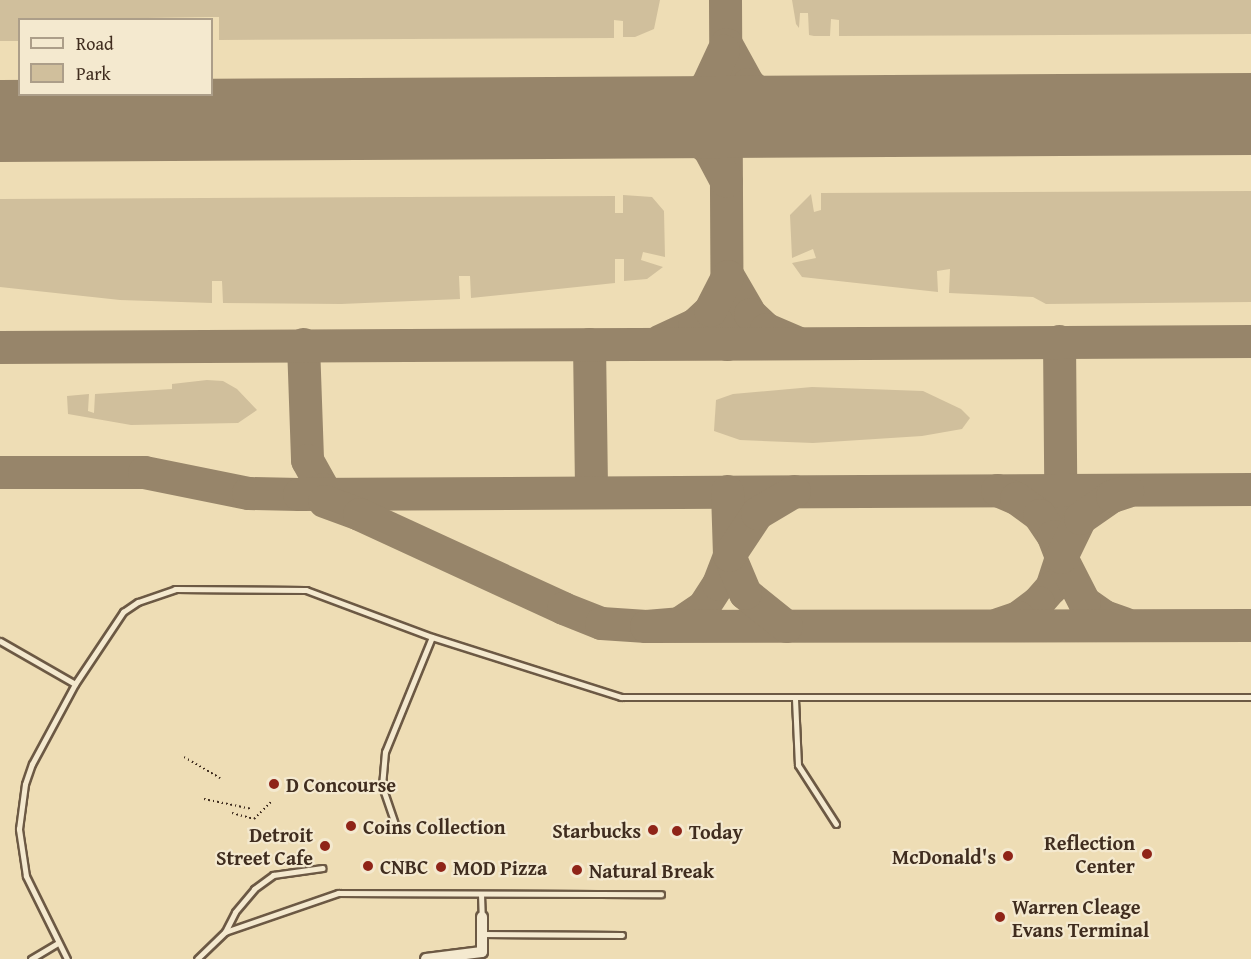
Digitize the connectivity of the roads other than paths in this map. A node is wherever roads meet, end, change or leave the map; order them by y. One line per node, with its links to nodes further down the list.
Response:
1 (432, 637): 3 (lane); 5 (lane); 6 (lane)
2 (0, 642): 3 (lane)
3 (75, 684): 15 (lane)
4 (1251, 697): 5 (lane)
5 (795, 699): 7 (lane)
6 (395, 824)
7 (836, 824)
8 (322, 868): 12 (lane)
9 (481, 894): 10 (lane); 11 (lane); 12 (lane)
10 (662, 894)
11 (482, 917): 13 (street)
12 (225, 932): 18 (lane)
13 (482, 934): 14 (lane); 19 (street)
14 (622, 935)
15 (58, 943): 16 (lane); 17 (lane)
16 (31, 959)
17 (68, 959)
18 (196, 959)
19 (426, 959)

